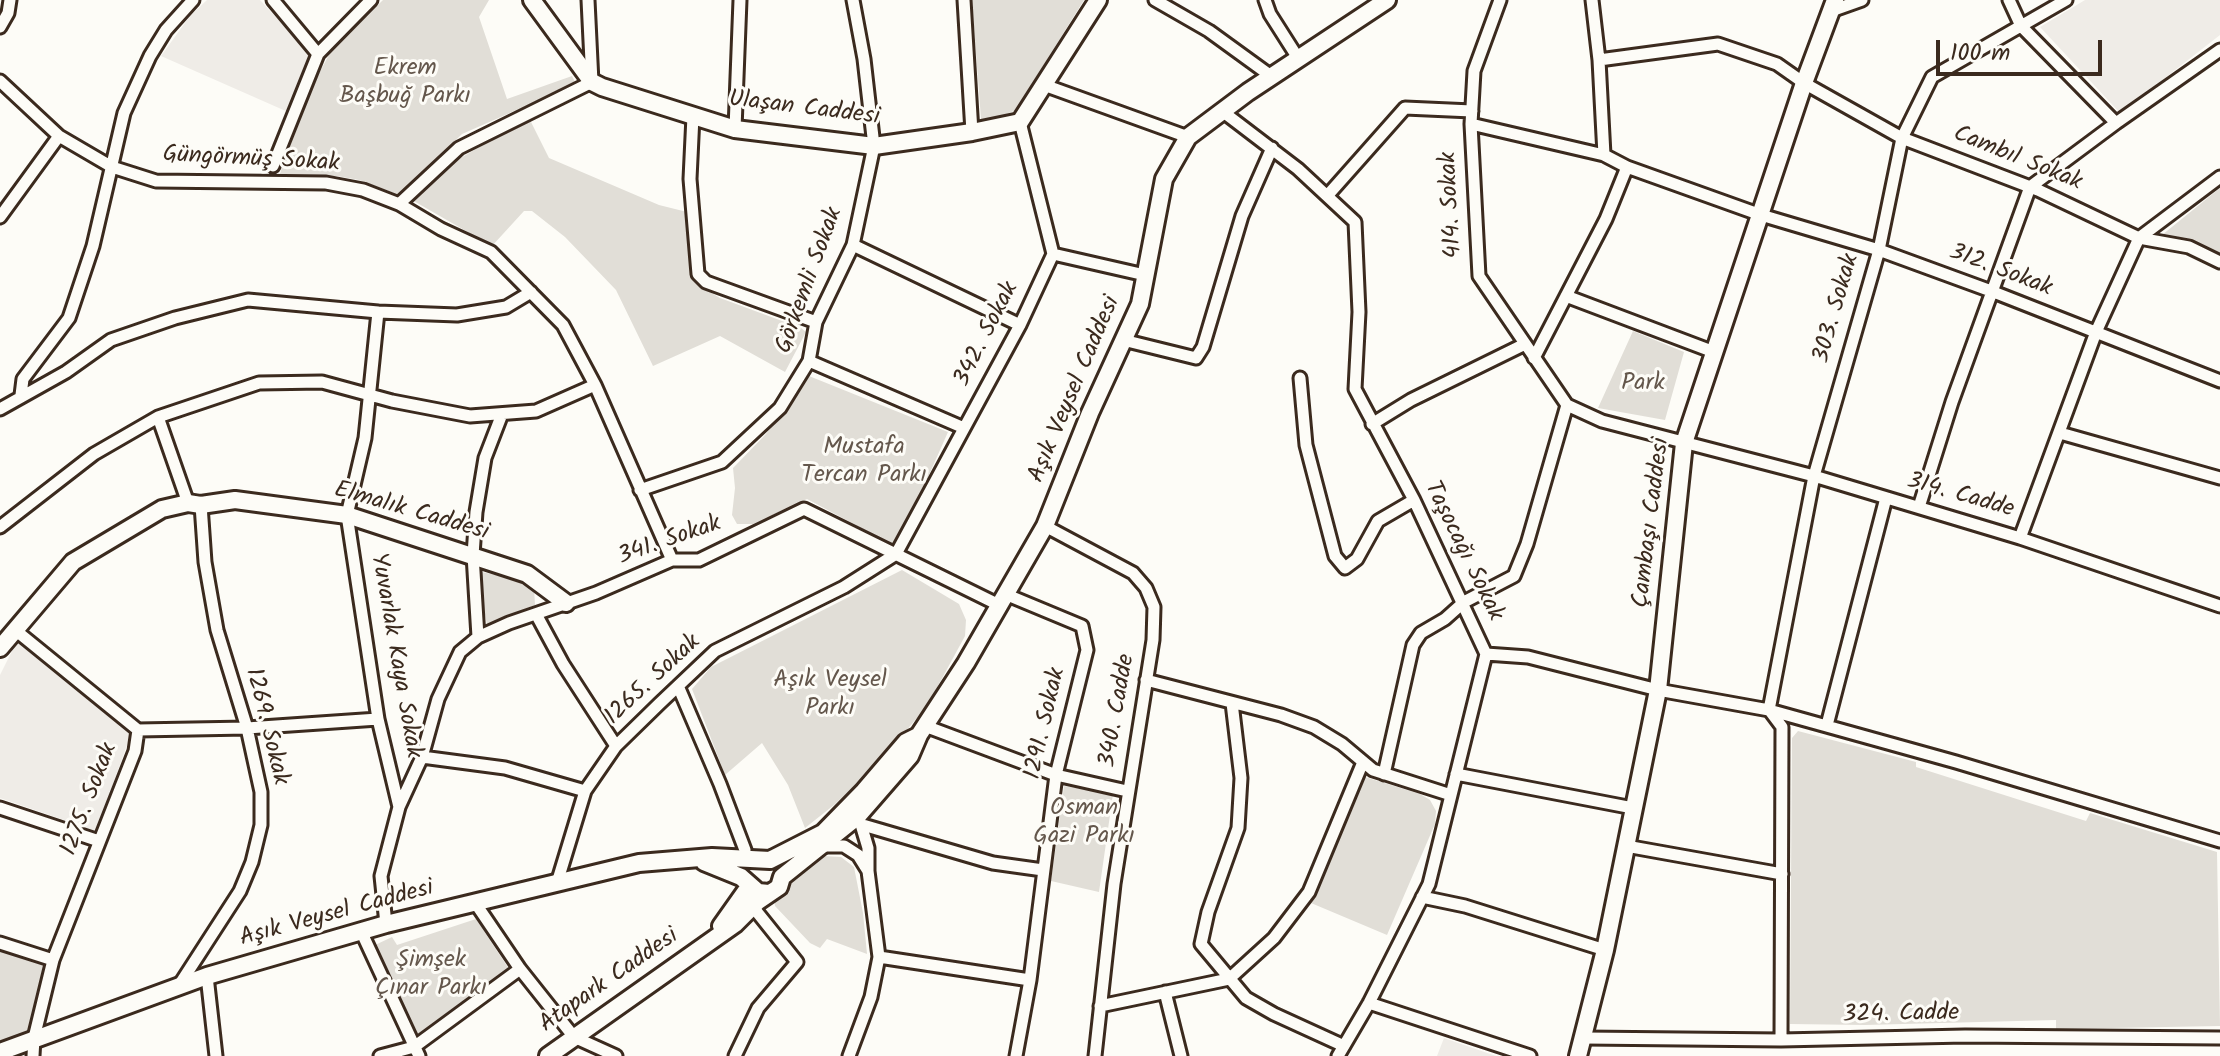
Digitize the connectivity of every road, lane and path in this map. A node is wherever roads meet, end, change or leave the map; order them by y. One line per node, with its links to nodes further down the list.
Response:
1 (10, 0): 23 (street)
2 (193, 0): 47 (street)
3 (273, 0): 25 (street)
4 (371, 0): 25 (street)
5 (532, 0): 30 (street)
6 (588, 0): 30 (street)
7 (740, 0): 38 (street)
8 (853, 0): 43 (street, Görkemli Sokak)
9 (964, 0): 39 (street)
10 (1098, 0): 32 (street)
11 (1155, 0): 28 (street)
12 (1265, 0): 26 (street)
13 (1369, 0): 21 (street, Aşık Veysel Caddesi)
14 (1387, 0): 21 (street, Aşık Veysel Caddesi)
15 (1500, 0): 35 (street, 414. Sokak)
16 (1592, 0): 27 (street)
17 (1862, 0): 20 (street)
18 (2009, 0): 22 (street)
19 (2066, 0): 22 (street, 303. Sokak)
20 (1832, 4): 31 (street, Çambaşı Caddesi)
21 (1351, 23): 26 (street, Aşık Veysel Caddesi)
22 (2021, 26): 37 (street); 42 (street, 303. Sokak)
23 (0, 27)
24 (2220, 50): 37 (street)
25 (318, 54): 46 (street)
26 (1298, 58): 28 (street, Aşık Veysel Caddesi)
27 (1599, 60): 31 (street, Cambıl Sokak); 45 (street)
28 (1271, 76): 33 (street, Aşık Veysel Caddesi)
29 (0, 81): 40 (street, Güngörmüş Sokak)
30 (592, 82): 34 (street, Ulaşan Caddesi); 52 (street)
31 (1804, 83): 42 (street, Cambıl Sokak); 53 (street, Çambaşı Caddesi)
32 (1044, 85): 36 (street); 41 (street)
33 (1222, 111): 41 (street, Aşık Veysel Caddesi); 44 (street, Taşocağı Sokak)
34 (693, 116): 38 (street, Ulaşan Caddesi); 65 (street)
35 (1471, 118): 45 (street, 312. Sokak); 51 (street, 312. Sokak); 69 (street, 414. Sokak)
36 (1020, 122): 39 (street, Ulaşan Caddesi); 58 (street)
37 (2116, 123): 50 (street)
38 (735, 129): 43 (street, Ulaşan Caddesi)
39 (972, 132): 43 (street, Ulaşan Caddesi)
40 (59, 136): 47 (street, Güngörmüş Sokak); 54 (street)
41 (1188, 137): 60 (street, Aşık Veysel Caddesi)
42 (1902, 138): 50 (street, Cambıl Sokak); 57 (street, 303. Sokak)
43 (874, 146): 56 (street, Görkemli Sokak)
44 (1272, 148): 51 (street, Taşocağı Sokak); 68 (street)
45 (1604, 155): 48 (street, 312. Sokak)
46 (273, 166)
47 (112, 167): 52 (street, Güngörmüş Sokak); 76 (street)
48 (1627, 167): 53 (street, 312. Sokak); 63 (street)
49 (2220, 177): 55 (street)
50 (2030, 187): 55 (street, Cambıl Sokak); 61 (street)
51 (1327, 196): 82 (street, Taşocağı Sokak)
52 (399, 204): 62 (street, Güngörmüş Sokak)
53 (1761, 215): 57 (street, 312. Sokak); 70 (street, Çambaşı Caddesi)
54 (0, 217)
55 (2139, 238): 59 (street, Cambıl Sokak); 67 (street)
56 (853, 245): 65 (street, Görkemli Sokak); 66 (street)
57 (1879, 250): 61 (street, 312. Sokak); 86 (street, 303. Sokak)
58 (1053, 254): 60 (street); 66 (street, 342. Sokak)
59 (2220, 262)
60 (1145, 275): 68 (street, Aşık Veysel Caddesi)
61 (1991, 291): 67 (street, 312. Sokak); 92 (street)
62 (531, 292): 64 (street); 75 (street, Güngörmüş Sokak)
63 (1566, 296): 70 (street); 71 (street)
64 (378, 312): 76 (street); 77 (street, Yuvarlak Kaya Sokak)
65 (816, 322): 72 (street, Görkemli Sokak)
66 (1020, 325): 83 (street, 342. Sokak)
67 (2096, 332): 74 (street, 312. Sokak); 84 (street)
68 (1123, 340): 94 (street, Aşık Veysel Caddesi)
69 (1525, 344): 71 (street, 414. Sokak); 82 (street)
70 (1714, 352): 85 (street, Çambaşı Caddesi)
71 (1534, 358): 78 (street, 414. Sokak)
72 (809, 361): 83 (street); 88 (street, Görkemli Sokak)
73 (1300, 378): 90 (street)
74 (2220, 381)
75 (595, 385): 80 (street); 88 (street, Güngörmüş Sokak)
76 (21, 395): 79 (street)
77 (368, 395): 80 (street); 81 (street); 93 (street, Yuvarlak Kaya Sokak)
78 (1567, 405): 85 (street); 101 (street)
79 (0, 409)
80 (502, 414): 98 (street)
81 (158, 417): 91 (street, 1269. Sokak); 95 (street)
82 (1372, 424): 90 (street, Taşocağı Sokak)
83 (964, 428): 97 (street, 342. Sokak)
84 (2060, 433): 87 (street); 96 (street)
85 (1684, 443): 86 (street, 314. Cadde); 111 (street, Çambaşı Caddesi)
86 (1814, 476): 89 (street, 314. Cadde); 113 (street, 303. Sokak)
87 (2220, 478)
88 (640, 490): 99 (street, Güngörmüş Sokak)
89 (1886, 498): 92 (street, 314. Cadde); 115 (street)
90 (1414, 500): 101 (street, Taşocağı Sokak)
91 (194, 504): 93 (street, Elmalık Caddesi); 105 (street, Elmalık Caddesi); 116 (street, 1269. Sokak)
92 (1919, 507): 96 (street, 314. Cadde)
93 (347, 515): 98 (street, Elmalık Caddesi); 114 (street, Yuvarlak Kaya Sokak)
94 (1045, 526): 100 (street, Aşık Veysel Caddesi); 109 (street, 340. Cadde)
95 (0, 527)
96 (2020, 538): 103 (street, 314. Cadde)
97 (896, 554): 99 (street, 341. Sokak); 100 (street, 341. Sokak); 110 (street, 1265. Sokak)
98 (473, 555): 102 (street, Elmalık Caddesi); 106 (street)
99 (672, 560): 102 (street, 341. Sokak)
100 (1002, 600): 118 (street, Aşık Veysel Caddesi); 124 (street, 1291. Sokak)
101 (1464, 602): 108 (street, Taşocağı Sokak); 122 (street)
102 (566, 603): 104 (street, 341. Sokak)
103 (2220, 606)
104 (536, 614): 106 (street, 341. Sokak); 119 (street)
105 (14, 629): 107 (street, Elmalık Caddesi); 117 (street, 1275. Sokak)
106 (478, 637): 120 (street, 341. Sokak)
107 (0, 648)
108 (1486, 654): 111 (street); 123 (street, Taşocağı Sokak)
109 (1146, 680): 112 (street); 126 (street, 340. Cadde)
110 (678, 686): 119 (street, 1265. Sokak); 136 (street)
111 (1658, 690): 113 (street); 130 (street, Çambaşı Caddesi)
112 (1232, 703): 121 (street); 157 (street)
113 (1769, 710): 115 (street); 140 (street)
114 (378, 719): 116 (street); 128 (street, Yuvarlak Kaya Sokak)
115 (1827, 725): 133 (street)
116 (247, 728): 117 (street); 159 (street, 1269. Sokak)
117 (138, 730): 132 (street, 1275. Sokak)
118 (922, 731): 124 (street); 131 (street, Aşık Veysel Caddesi); 136 (street, Aşık Veysel Caddesi)
119 (616, 746): 125 (street, 1265. Sokak)
120 (422, 757): 125 (street); 128 (street, 341. Sokak)
121 (1363, 762): 122 (street); 157 (street)
122 (1384, 774): 127 (street)
123 (1456, 774): 127 (street, Taşocağı Sokak); 130 (street)
124 (1056, 775): 126 (street); 138 (street, 1291. Sokak)
125 (585, 791): 142 (street, 1265. Sokak)
126 (1127, 791): 162 (street, 340. Cadde)
127 (1451, 795): 145 (street, Taşocağı Sokak)
128 (399, 807): 148 (street, Yuvarlak Kaya Sokak)
129 (0, 808): 132 (street)
130 (1633, 808): 135 (street, Çambaşı Caddesi)
131 (860, 821): 134 (street, Aşık Veysel Caddesi); 138 (street); 139 (street)
132 (99, 841): 154 (street, 1275. Sokak)
133 (2220, 841)
134 (823, 846): 139 (street); 141 (street, Aşık Veysel Caddesi)
135 (1626, 846): 140 (street); 152 (street, Çambaşı Caddesi)
136 (758, 857): 137 (street, Aşık Veysel Caddesi); 141 (street); 143 (street)
137 (695, 859): 142 (street, Aşık Veysel Caddesi); 143 (street, Aşık Veysel Caddesi)
138 (1043, 870): 158 (street, 1291. Sokak)
139 (868, 871): 153 (street)
140 (1782, 874): 167 (street)
141 (782, 877): 144 (street, Aşık Veysel Caddesi)
142 (557, 883): 146 (street, Aşık Veysel Caddesi)
143 (750, 885): 144 (street, Aşık Veysel Caddesi); 151 (street, Atapark Caddesi)
144 (769, 893): 147 (street, Atapark Caddesi)
145 (1422, 897): 152 (street); 161 (street, Taşocağı Sokak)
146 (476, 904): 148 (street, Aşık Veysel Caddesi); 155 (street)
147 (753, 907): 151 (street, Atapark Caddesi); 176 (street)
148 (386, 924): 149 (street, Aşık Veysel Caddesi)
149 (361, 931): 156 (street, Aşık Veysel Caddesi); 170 (street)
150 (0, 943): 154 (street)
151 (701, 947): 163 (street, Atapark Caddesi)
152 (1605, 950): 165 (street, Çambaşı Caddesi)
153 (879, 957): 158 (street); 177 (street)
154 (53, 960): 164 (street, 1275. Sokak)
155 (520, 969): 163 (street); 170 (street)
156 (207, 976): 159 (street, Aşık Veysel Caddesi); 172 (street)
157 (1229, 979): 160 (street); 168 (street)
158 (1030, 980): 178 (street, 1291. Sokak)
159 (178, 987): 164 (street, Aşık Veysel Caddesi)
160 (1165, 992): 162 (street); 180 (street)
161 (1369, 1003): 168 (street, Taşocağı Sokak); 181 (street)
162 (1100, 1006): 179 (street, 340. Cadde)
163 (574, 1037): 174 (street, Atapark Caddesi); 175 (street)
164 (34, 1038): 169 (street, Aşık Veysel Caddesi); 171 (street, 1275. Sokak)
165 (1584, 1038): 167 (street, 324. Cadde); 182 (street, Çambaşı Caddesi)
166 (2220, 1038): 167 (street, 324. Cadde)
167 (1781, 1040)
168 (1341, 1051)
169 (0, 1052)
170 (416, 1052): 173 (street)
171 (33, 1056)
172 (216, 1056)
173 (380, 1056)
174 (548, 1056)
175 (616, 1056)
176 (735, 1056)
177 (849, 1056)
178 (1016, 1056)
179 (1095, 1056)
180 (1181, 1056)
181 (1530, 1056)
182 (1578, 1056)

